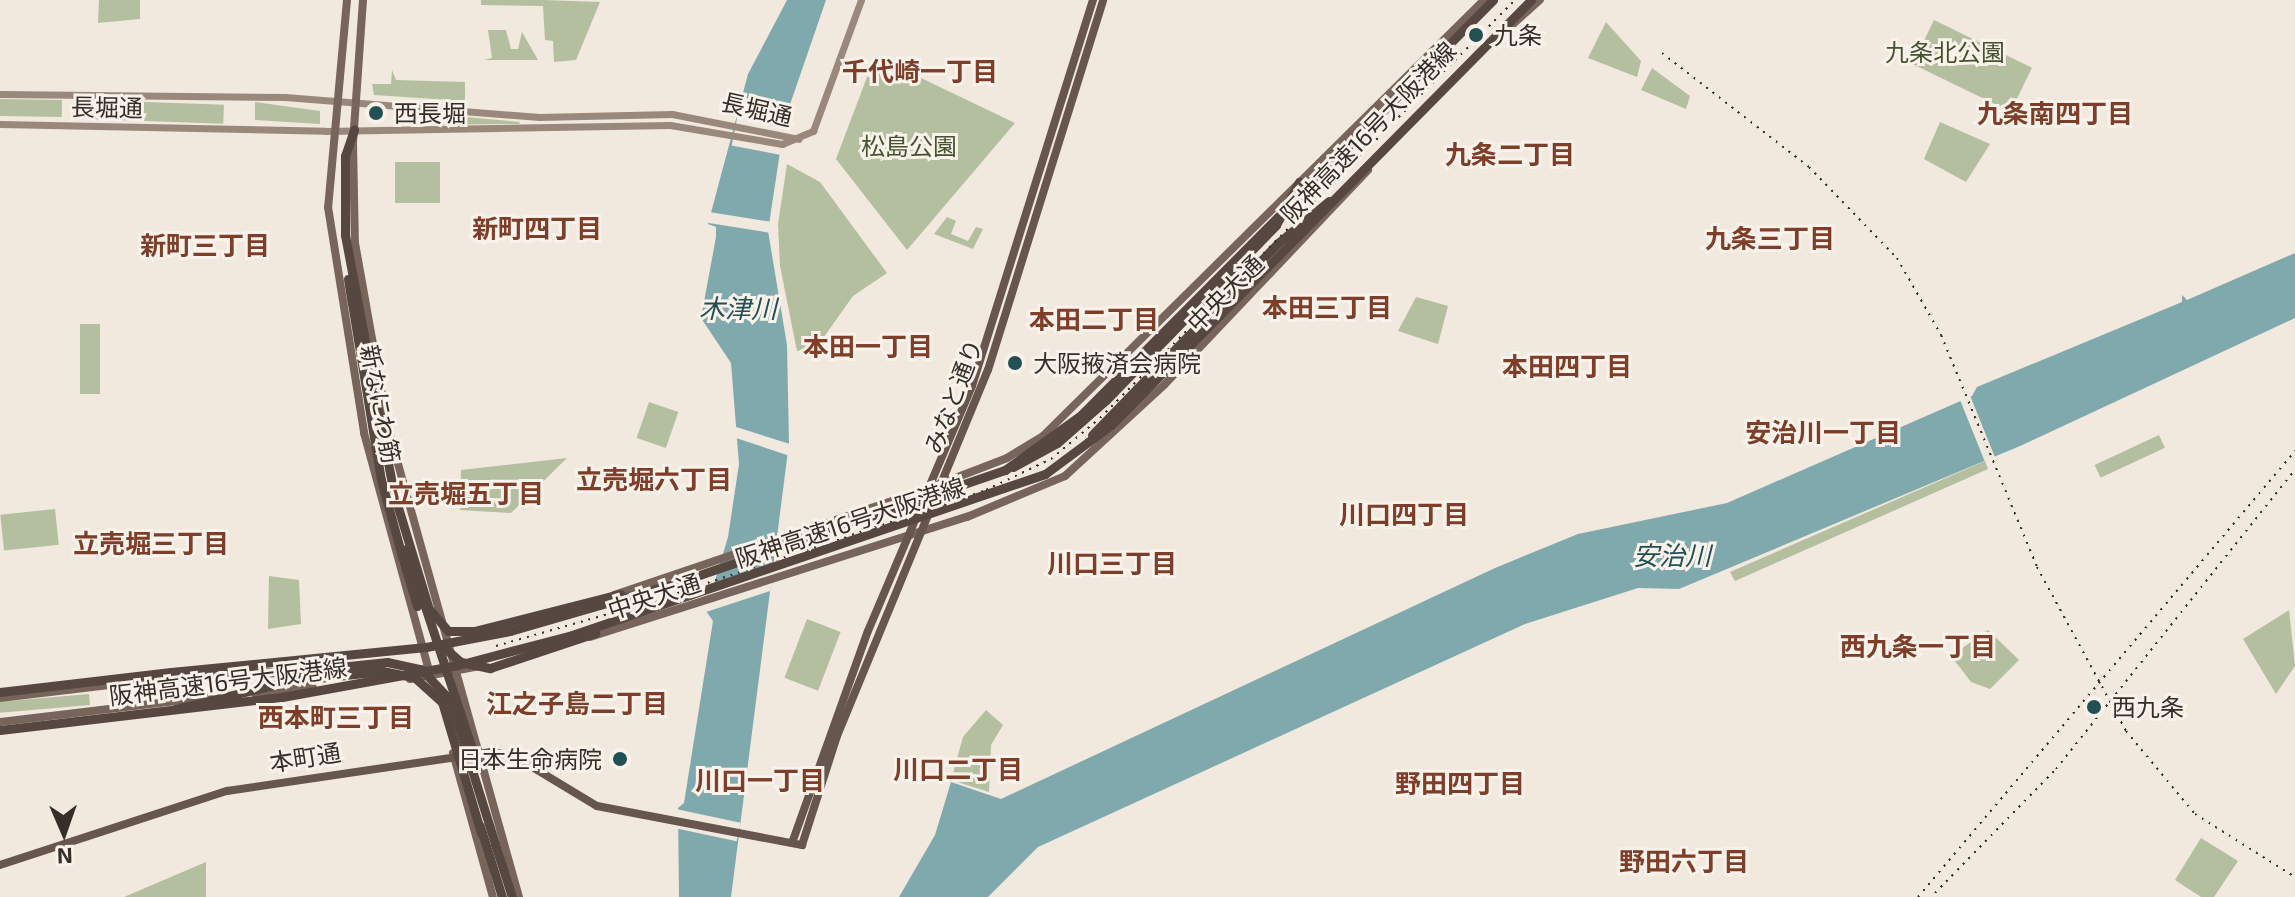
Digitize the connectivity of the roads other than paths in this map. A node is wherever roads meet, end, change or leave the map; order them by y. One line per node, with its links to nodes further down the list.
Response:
1 (347, 0): 11 (main road, 新なにわ筋)
2 (363, 0): 12 (main road, 新なにわ筋)
3 (861, 0): 16 (main road)
4 (1093, 0): 23 (highway, みなと通り)
5 (1103, 0): 22 (highway, みなと通り)
6 (1484, 0): 17 (main road, 中央大通)
7 (1493, 0): 20 (highway, 阪神高速16号大阪港線, bridge)
8 (1531, 0): 21 (highway, 阪神高速16号大阪港線, bridge)
9 (1540, 0): 18 (main road, 中央大通)
10 (0, 94): 11 (main road, 長堀通)
11 (338, 102): 12 (main road, 長堀通); 15 (main road, 新なにわ筋)
12 (355, 103): 14 (main road, 新なにわ筋); 16 (main road, 長堀通)
13 (0, 124): 15 (main road, 長堀通)
14 (354, 130): 15 (main road, 長堀通); 16 (main road, 長堀通); 24 (highway, bridge); 30 (main road, 新なにわ筋)
15 (335, 131): 31 (main road, 新なにわ筋)
16 (799, 139)
17 (1299, 182): 20 (highway, bridge); 22 (main road, 中央大通)
18 (1353, 188): 21 (highway, bridge); 25 (main road, 中央大通)
19 (348, 279): 29 (highway, bridge)
20 (1005, 470): 27 (highway, 阪神高速16号大阪港線, bridge)
21 (1032, 480): 28 (highway, 阪神高速16号大阪港線, bridge)
22 (939, 484): 23 (main road, 中央大通); 25 (highway, みなと通り)
23 (927, 489): 26 (highway, みなと通り); 30 (main road, 中央大通)
24 (397, 504): 27 (highway, bridge); 42 (highway, bridge)
25 (919, 531): 26 (main road, 中央大通); 43 (highway, みなと通り)
26 (908, 534): 33 (main road, 中央大通); 43 (highway, みなと通り)
27 (682, 581): 32 (highway, 阪神高速16号大阪港線, bridge)
28 (684, 599): 29 (highway, bridge); 36 (highway, 阪神高速16号大阪港線, bridge)
29 (417, 606): 41 (highway, bridge)
30 (446, 643): 31 (main road, 中央大通); 33 (main road, 新なにわ筋)
31 (423, 648): 34 (main road, 新なにわ筋); 35 (main road, 中央大通)
32 (171, 672): 35 (highway, 阪神高速16号大阪港線); 42 (highway, bridge)
33 (454, 672): 34 (main road, 中央大通); 39 (main road, 新なにわ筋)
34 (430, 676): 37 (main road, 中央大通); 40 (main road, 新なにわ筋)
35 (0, 695)
36 (175, 709): 38 (highway, 阪神高速16号大阪港線); 41 (highway, bridge)
37 (0, 722)
38 (0, 730)
39 (478, 753): 40 (highway, 本町通); 43 (highway, 本町通); 48 (main road, 新なにわ筋)
40 (453, 755): 44 (highway, 本町通); 45 (main road, 新なにわ筋)
41 (481, 833): 46 (highway)
42 (495, 844): 47 (highway)
43 (797, 844)
44 (0, 865)
45 (493, 897)
46 (502, 897)
47 (512, 897)
48 (519, 897)

